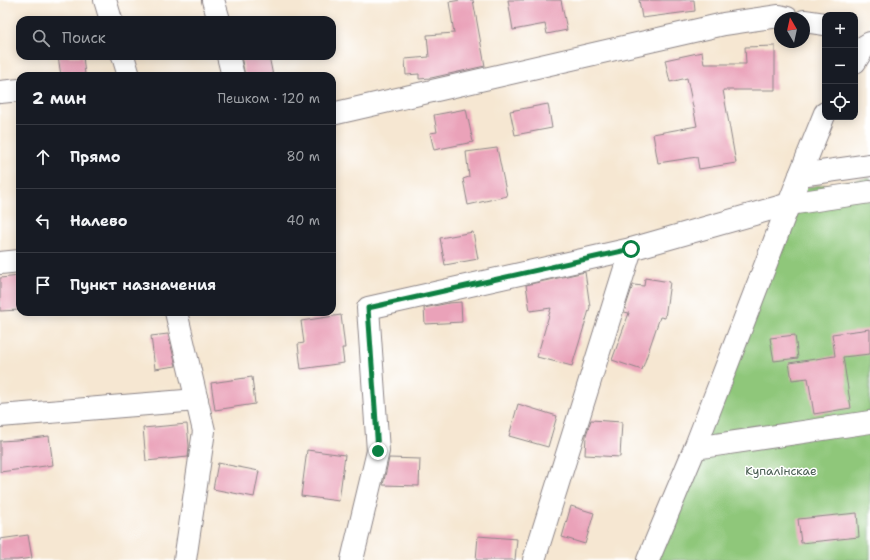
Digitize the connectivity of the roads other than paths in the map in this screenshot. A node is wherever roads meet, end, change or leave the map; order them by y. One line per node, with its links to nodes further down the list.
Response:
1 (105, 0): 3 (street)
2 (214, 0): 4 (street)
3 (110, 16)
4 (218, 16)
5 (774, 17): 14 (street)
6 (810, 22): 7 (street)
7 (822, 24)
8 (124, 60): 10 (street)
9 (229, 60): 11 (street)
10 (128, 72)
11 (232, 72)
12 (16, 90): 13 (street)
13 (0, 92)
14 (336, 113)
15 (822, 120): 17 (street)
16 (870, 165): 17 (street)
17 (800, 175): 19 (street)
18 (870, 192): 19 (street)
19 (789, 204): 20 (street); 27 (street)
20 (631, 249): 29 (street); 30 (street)
21 (16, 261): 22 (street)
22 (0, 263)
23 (177, 316): 24 (street)
24 (198, 400): 25 (street); 28 (street)
25 (0, 416)
26 (870, 422): 27 (street)
27 (695, 448): 31 (street)
28 (185, 560)
29 (352, 560)
30 (534, 560)
31 (648, 560)

